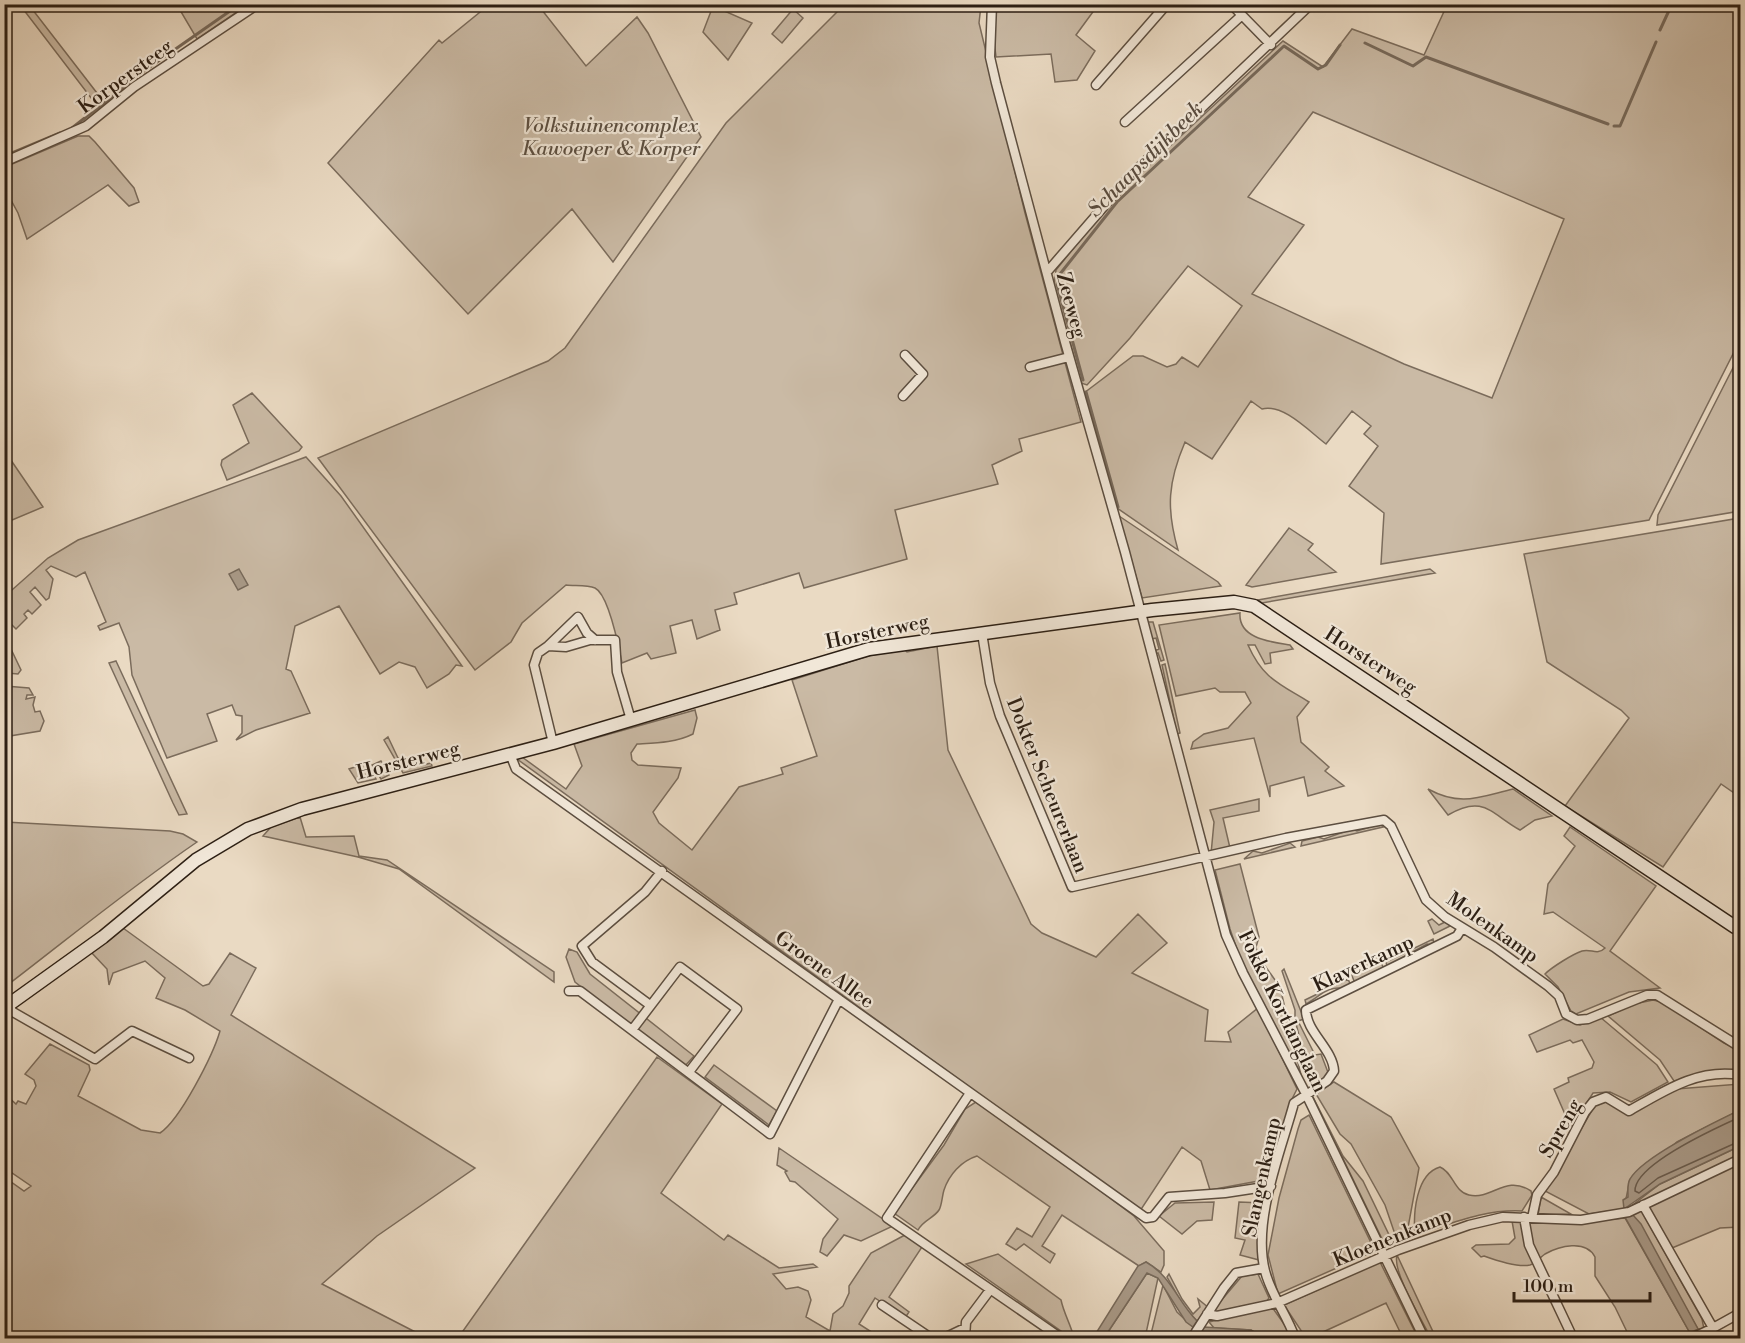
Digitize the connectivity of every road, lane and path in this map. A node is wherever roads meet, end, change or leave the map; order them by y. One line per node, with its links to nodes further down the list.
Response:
1 (258, 4): 10 (street, Korpersteeg)
2 (992, 4): 11 (street, Zeeweg)
3 (1167, 4): 8 (street)
4 (1231, 4): 6 (street)
5 (1311, 4): 7 (street)
6 (1241, 16): 7 (street); 9 (street)
7 (1271, 45): 11 (street)
8 (1096, 85)
9 (1125, 122)
10 (4, 162)
11 (1047, 272): 13 (street, Zeeweg)
12 (904, 354): 15 (street)
13 (1069, 357): 14 (street); 16 (street, Zeeweg)
14 (1030, 367)
15 (903, 396)
16 (1140, 612): 17 (main road, Horsterweg); 23 (street, Fokko Kortlanglaan); 26 (main road, Horsterweg)
17 (982, 633): 20 (main road, Horsterweg); 23 (street, Dokter Scheurerlaan)
18 (595, 640): 19 (street); 19 (street); 20 (street)
19 (548, 646): 21 (street)
20 (631, 720): 21 (main road, Horsterweg)
21 (553, 743): 22 (main road, Horsterweg)
22 (510, 754): 24 (street, Groene Allee); 30 (main road, Horsterweg)
23 (1205, 858): 25 (street, Molenkamp); 37 (street, Fokko Kortlanglaan)
24 (662, 871): 28 (street, Groene Allee); 29 (street)
25 (1462, 928): 32 (street, Molenkamp); 37 (street, Klaverkamp)
26 (1740, 928)
27 (569, 992): 31 (street)
28 (839, 999): 34 (street); 36 (street, Groene Allee)
29 (650, 1005): 31 (street); 34 (street)
30 (6, 1007): 33 (street)
31 (632, 1030): 34 (street)
32 (1740, 1047)
33 (189, 1058)
34 (689, 1072)
35 (1740, 1075): 41 (street, Spreng)
36 (970, 1093): 39 (street, Groene Allee); 44 (street)
37 (1306, 1094): 39 (street, Slangenkamp); 42 (street, Fokko Kortlanglaan)
38 (1740, 1159): 40 (street, Kloenenkamp)
39 (1271, 1186): 43 (street, Slangenkamp)
40 (1643, 1205): 41 (street, Kloenenkamp); 50 (street)
41 (1528, 1217): 42 (street, Kloenenkamp); 58 (street)
42 (1384, 1257): 45 (street, Kloenenkamp); 57 (street, Fokko Kortlanglaan)
43 (1264, 1268): 45 (street, Slangenkamp); 48 (street)
44 (990, 1290): 49 (street); 54 (street)
45 (1277, 1302): 48 (street); 56 (street, Slangenkamp)
46 (882, 1305): 51 (street)
47 (1740, 1313): 50 (street)
48 (1205, 1319): 55 (street)
49 (965, 1328): 52 (street); 53 (street)
50 (1713, 1328): 59 (street)
51 (931, 1338)
52 (944, 1338)
53 (965, 1338)
54 (1061, 1338)
55 (1192, 1338)
56 (1295, 1338)
57 (1424, 1338)
58 (1573, 1338)
59 (1692, 1338)

